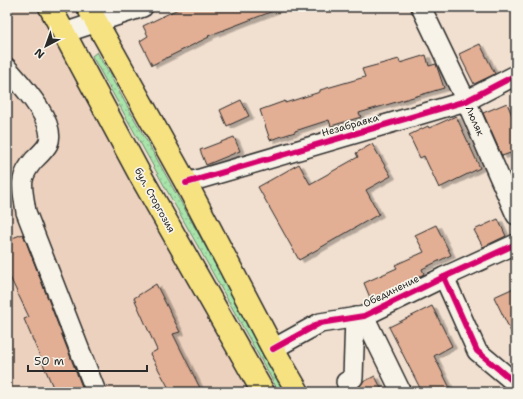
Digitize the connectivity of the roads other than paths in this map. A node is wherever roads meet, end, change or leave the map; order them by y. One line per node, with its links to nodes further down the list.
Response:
1 (50, 7): 5 (main road, бул. Сторгозия)
2 (143, 7): 4 (street)
3 (421, 7): 8 (street, Люляк)
4 (92, 15): 5 (street); 9 (main road)
5 (64, 33): 18 (main road, бул. Сторгозия)
6 (7, 68): 17 (street)
7 (516, 75): 8 (street, Незабравка)
8 (466, 101): 9 (street, Незабравка); 10 (street, Люляк)
9 (186, 183): 14 (main road)
10 (516, 215)
11 (516, 244): 12 (street, Обединение)
12 (444, 277): 13 (street, Обединение); 16 (street)
13 (360, 317): 14 (street, Обединение); 15 (street); 20 (street)
14 (274, 349): 19 (main road)
15 (346, 382)
16 (516, 386)
17 (96, 392)
18 (263, 392)
19 (298, 392)
20 (401, 392)

